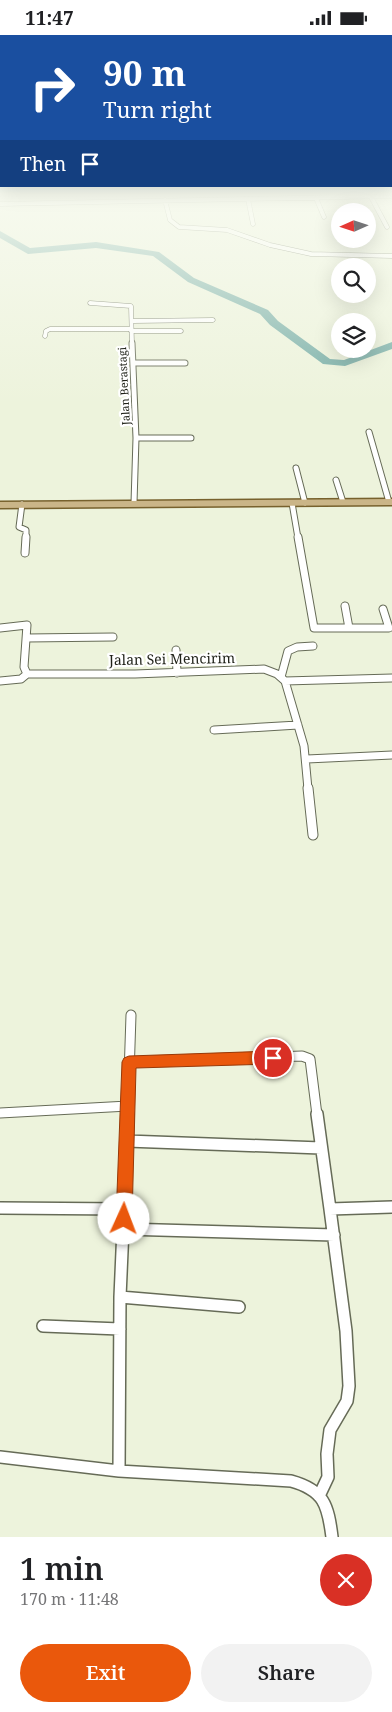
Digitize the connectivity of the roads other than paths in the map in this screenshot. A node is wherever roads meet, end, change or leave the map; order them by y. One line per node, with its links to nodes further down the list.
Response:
1 (90, 303): 3 (street)
2 (213, 320): 3 (street)
3 (133, 321): 4 (street)
4 (131, 330): 5 (street); 6 (street, Jalan Berastagi); 7 (street, Jalan Berastagi)
5 (182, 331)
6 (45, 336)
7 (134, 363): 8 (street); 11 (street, Jalan Berastagi)
8 (184, 363)
9 (369, 432): 15 (street)
10 (191, 438): 11 (street)
11 (136, 439): 16 (street, Jalan Berastagi)
12 (296, 468): 18 (street)
13 (336, 480): 14 (street)
14 (342, 502): 15 (main road); 18 (main road)
15 (390, 502)
16 (134, 503): 17 (main road); 19 (main road)
17 (292, 503): 18 (main road); 25 (street)
18 (305, 503)
19 (22, 504): 20 (main road); 21 (street)
20 (0, 505)
21 (25, 553)
22 (345, 607): 25 (street)
23 (383, 609): 25 (street)
24 (0, 628): 27 (street)
25 (349, 628)
26 (113, 637): 27 (street)
27 (27, 638): 31 (street)
28 (313, 646): 33 (street)
29 (176, 650): 30 (street)
30 (177, 673): 31 (street, Jalan Sei Mencirim); 33 (street, Jalan Sei Mencirim)
31 (27, 674): 34 (street, Jalan Sei Mencirim)
32 (392, 677): 33 (street, Jalan Sei Mencirim)
33 (283, 679): 35 (street)
34 (0, 681)
35 (298, 725): 36 (street); 38 (street)
36 (214, 730)
37 (392, 755): 38 (street)
38 (306, 759): 39 (street)
39 (313, 835)
40 (131, 1015): 41 (street)
41 (129, 1062): 42 (street); 45 (street)
42 (128, 1106): 43 (street); 44 (street)
43 (0, 1113)
44 (127, 1141): 45 (street); 48 (street)
45 (321, 1148): 49 (street)
46 (392, 1207): 49 (street)
47 (0, 1208): 48 (street)
48 (124, 1209): 50 (street)
49 (330, 1209): 51 (street)
50 (124, 1229): 51 (street); 52 (street)
51 (334, 1235): 58 (street)
52 (120, 1297): 53 (street); 55 (street)
53 (239, 1307)
54 (43, 1325): 55 (street)
55 (120, 1329): 57 (street)
56 (0, 1457): 57 (street)
57 (119, 1471): 58 (street)
58 (320, 1494): 59 (street)
59 (332, 1537)

